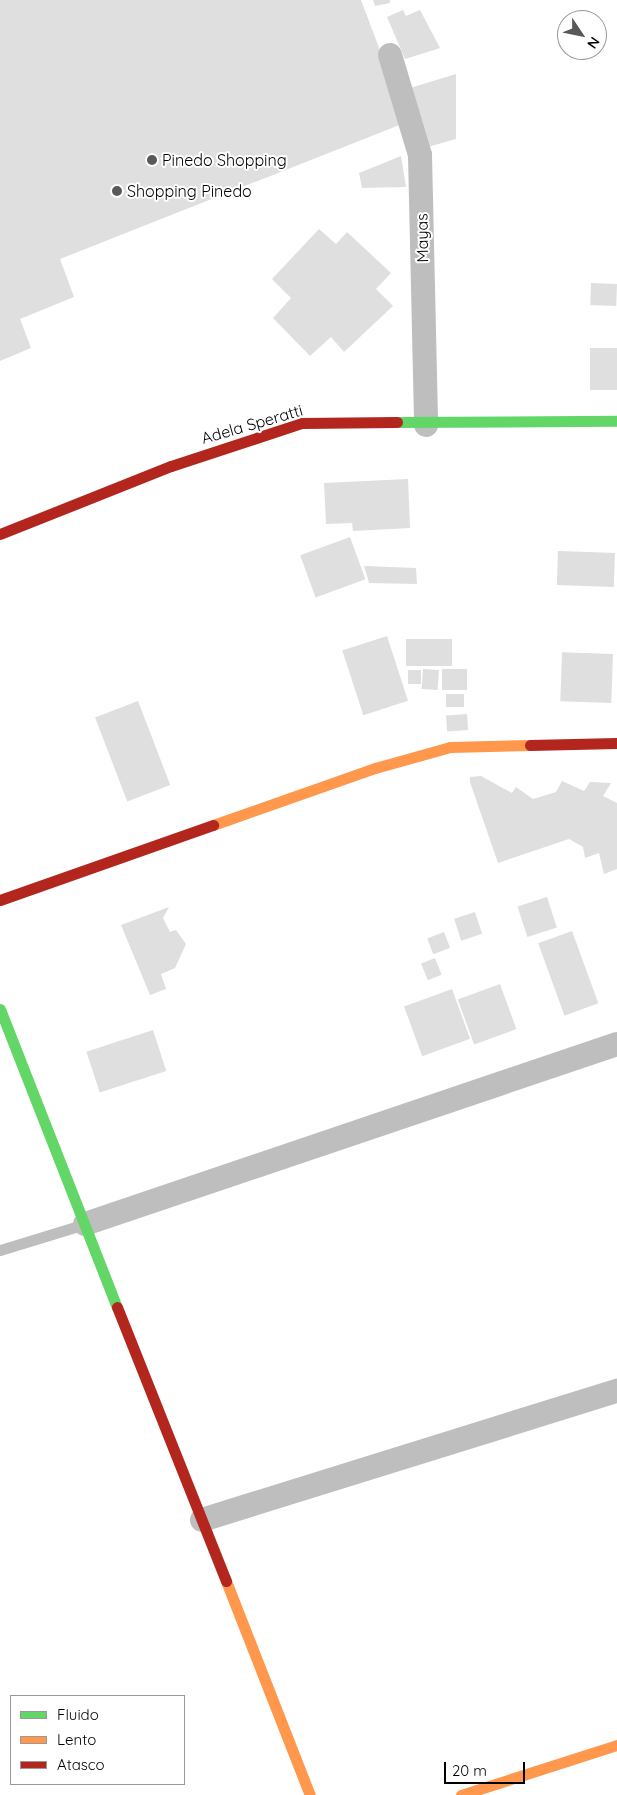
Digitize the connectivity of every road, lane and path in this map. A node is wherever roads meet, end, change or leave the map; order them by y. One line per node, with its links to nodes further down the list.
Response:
1 (390, 55): 3 (street, Mayas)
2 (617, 421): 3 (street, Adela Speratti)
3 (426, 425): 4 (street, Adela Speratti)
4 (0, 534)
5 (617, 743): 6 (street)
6 (0, 900)
7 (0, 1009): 9 (street)
8 (617, 1044): 9 (street)
9 (85, 1224): 10 (lane); 12 (street)
10 (0, 1250)
11 (617, 1391): 12 (street)
12 (202, 1520): 14 (street)
13 (617, 1745): 15 (street)
14 (310, 1795)
15 (462, 1795)

